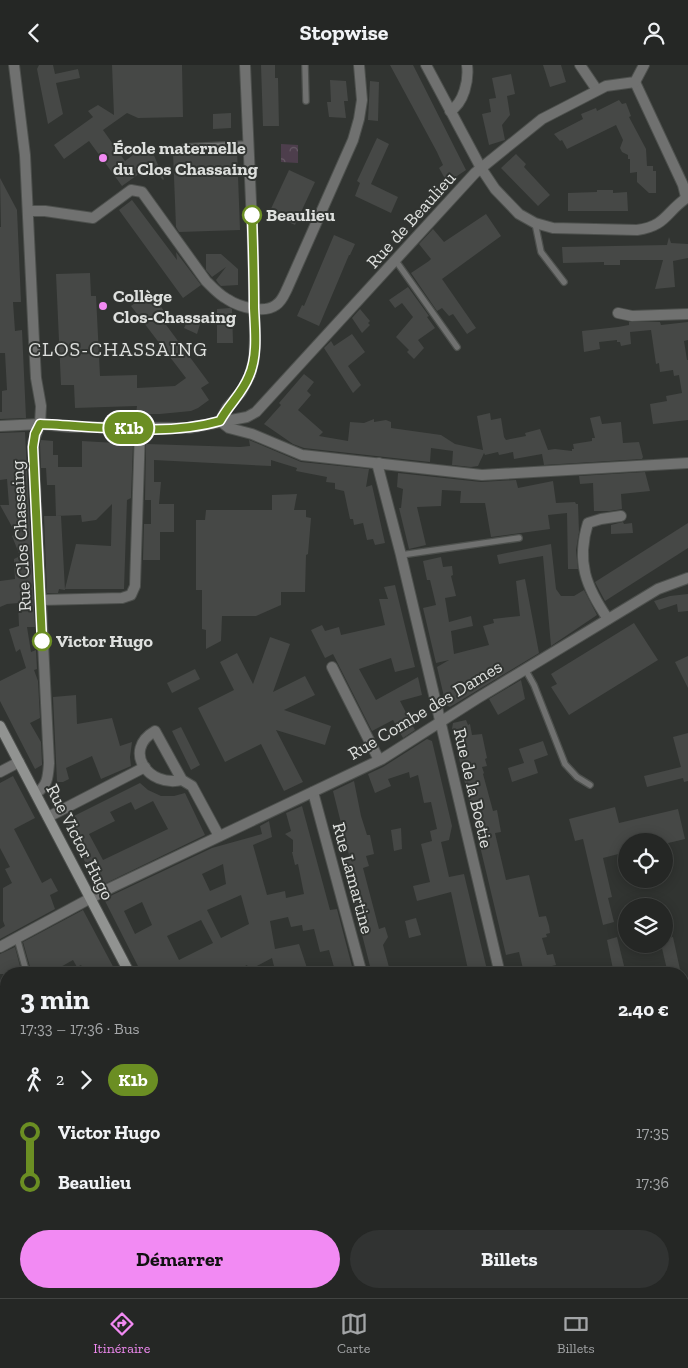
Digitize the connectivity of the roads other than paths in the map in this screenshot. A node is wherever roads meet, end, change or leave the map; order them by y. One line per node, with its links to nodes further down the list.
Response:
1 (14, 65): 17 (street, Rue Clos Chassaing)
2 (245, 65): 13 (street)
3 (305, 65): 11 (lane)
4 (359, 65): 21 (street)
5 (426, 65): 12 (street)
6 (467, 65): 12 (street)
7 (580, 65): 10 (street)
8 (644, 65): 9 (street)
9 (634, 82): 10 (street, Rue de Beaulieu); 16 (street)
10 (597, 91): 15 (street, Rue de Beaulieu)
11 (306, 101)
12 (450, 111): 15 (street)
13 (248, 144): 14 (lane); 21 (street)
14 (185, 147)
15 (481, 168): 18 (street); 19 (street, Rue de Beaulieu)
16 (687, 197): 18 (street)
17 (28, 211): 21 (street); 26 (street, Rue Clos Chassaing)
18 (535, 223): 20 (lane)
19 (396, 261): 24 (lane); 25 (street, Rue de Beaulieu)
20 (564, 282)
21 (254, 309): 25 (street)
22 (618, 313): 23 (street)
23 (688, 314)
24 (457, 347)
25 (220, 421): 28 (street, Rue de Beaulieu); 29 (street)
26 (40, 424): 27 (street, Rue de Beaulieu); 28 (street, Rue de Beaulieu); 35 (street, Rue Clos Chassaing)
27 (0, 426)
28 (140, 429): 35 (street)
29 (379, 463): 30 (street); 33 (street, Rue de la Boetie)
30 (688, 463)
31 (621, 516): 36 (street)
32 (519, 538): 33 (lane)
33 (401, 555): 39 (street, Rue de la Boetie)
34 (688, 578): 36 (street, Rue Combe des Dames)
35 (40, 600): 48 (street, Rue Clos Chassaing)
36 (608, 619): 38 (street, Rue Combe des Dames)
37 (332, 667): 41 (street)
38 (525, 669): 39 (street, Rue Combe des Dames); 46 (lane)
39 (440, 721): 41 (street, Rue Combe des Dames); 57 (street, Rue de la Boetie)
40 (0, 726): 42 (main road, Rue Victor Hugo)
41 (379, 760): 47 (street, Rue Combe des Dames)
42 (20, 762): 44 (street); 48 (main road, Rue Victor Hugo)
43 (145, 767): 45 (street); 45 (street); 49 (street)
44 (0, 772)
45 (182, 780): 50 (street)
46 (590, 785)
47 (313, 792): 50 (street, Rue Combe des Dames); 56 (street, Rue Lamartine)
48 (36, 793): 49 (main road, Rue Victor Hugo)
49 (48, 817): 51 (main road, Rue Victor Hugo)
50 (219, 836): 51 (street, Rue Combe des Dames)
51 (90, 898): 52 (street, Rue Combe des Dames); 55 (main road, Rue Victor Hugo)
52 (17, 938): 53 (street, Rue Combe des Dames); 54 (lane)
53 (0, 947)
54 (25, 967)
55 (126, 967)
56 (360, 967)
57 (498, 967)

